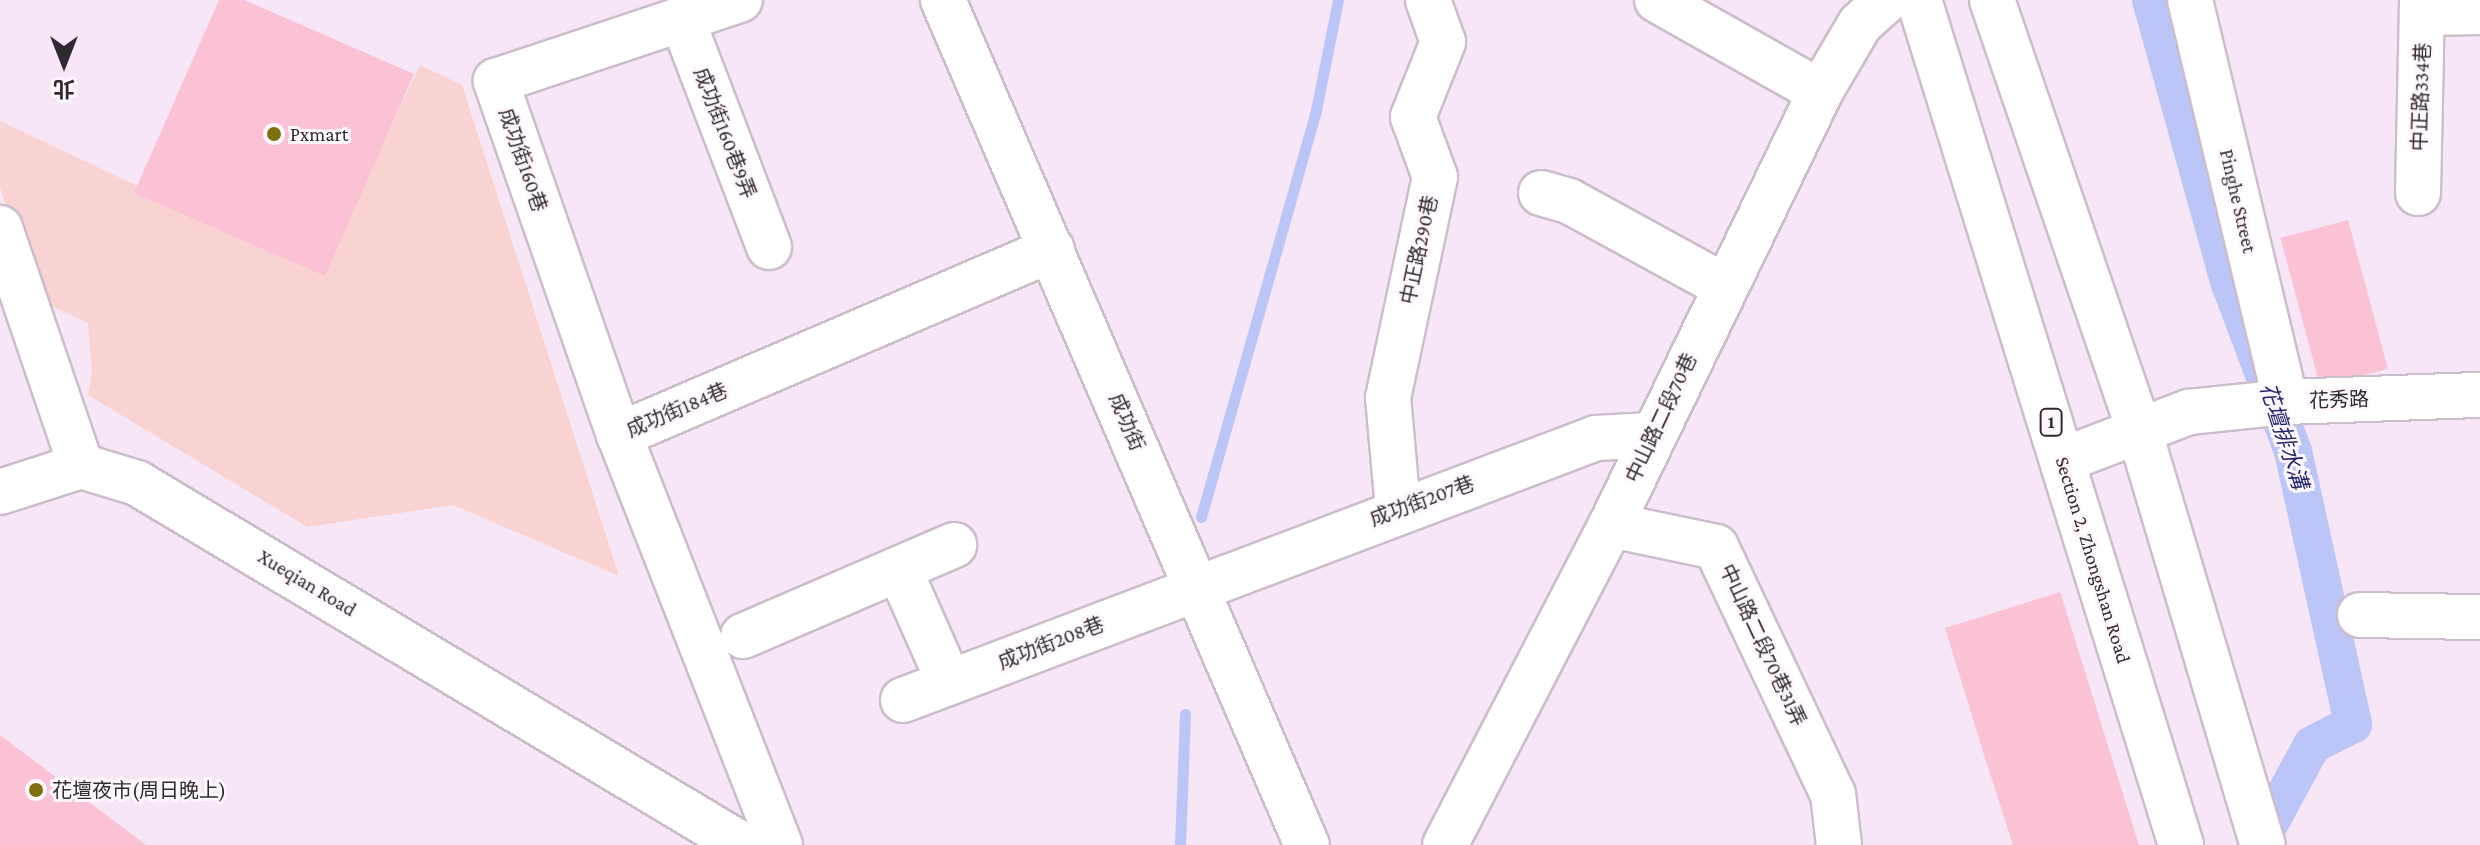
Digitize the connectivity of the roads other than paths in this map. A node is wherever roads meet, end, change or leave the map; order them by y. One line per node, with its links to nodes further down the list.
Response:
1 (740, 0): 11 (street, 成功街160巷)
2 (943, 0): 17 (street, 成功街)
3 (1428, 0): 27 (street, 中正路290巷)
4 (1657, 0): 12 (street)
5 (1887, 0): 12 (street, 中山路二段70巷)
6 (1919, 0): 24 (street, Section 2, Zhongshan Road / 1)
7 (1992, 0): 21 (street)
8 (2190, 0): 20 (street, Pinghe Street)
9 (2422, 6): 10 (street); 14 (street, 中正路334巷)
10 (2480, 12)
11 (682, 19): 16 (street, 成功街160巷9弄); 22 (street, 成功街160巷)
12 (1820, 92): 18 (street, 中山路二段70巷)
13 (1541, 193): 18 (street)
14 (2418, 193)
15 (0, 228): 25 (street)
16 (769, 247)
17 (1052, 249): 22 (street, 成功街184巷); 31 (street, 成功街)
18 (1724, 286): 23 (street, 中山路二段70巷)
19 (2480, 395): 20 (street, 花秀路)
20 (2286, 402): 21 (street, 花秀路)
21 (2139, 430): 24 (street, 花秀路); 43 (street)
22 (619, 435): 38 (street, 成功街184巷)
23 (1651, 435): 27 (street, 成功街207巷); 28 (street, 中山路二段70巷)
24 (2063, 460): 42 (street, Section 2, Zhongshan Road / 1)
25 (81, 466): 26 (street); 37 (street, Xueqian Road)
26 (0, 492)
27 (1398, 509): 31 (street, 成功街207巷)
28 (1611, 525): 40 (street, 中山路二段70巷); 41 (street, 中山路二段70巷31弄)
29 (954, 545): 30 (street)
30 (899, 569): 34 (street); 35 (street)
31 (1198, 586): 35 (street, 成功街208巷); 39 (street, 成功街)
32 (2360, 615): 33 (street)
33 (2480, 617)
34 (743, 636)
35 (949, 682): 36 (street, 成功街208巷)
36 (903, 700)
37 (742, 845)
38 (780, 845)
39 (1307, 845)
40 (1445, 845)
41 (1839, 845)
42 (2181, 845)
43 (2263, 845)

